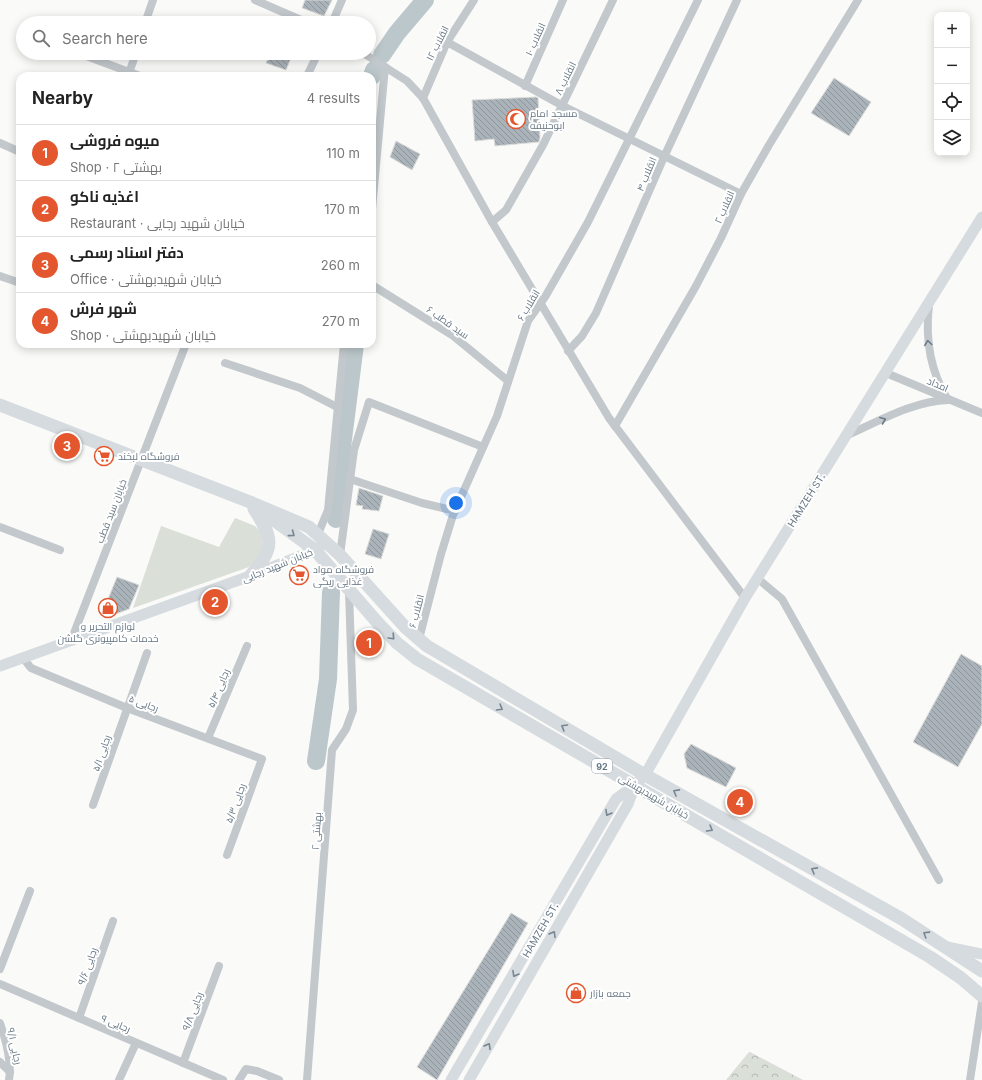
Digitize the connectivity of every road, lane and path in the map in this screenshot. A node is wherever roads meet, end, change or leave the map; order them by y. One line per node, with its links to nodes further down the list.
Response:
1 (153, 0): 10 (street)
2 (255, 0): 11 (street)
3 (474, 0): 13 (street, انقلاب ۱۲)
4 (563, 0): 22 (street, انقلاب ۱۰)
5 (613, 0): 24 (street, انقلاب ۸)
6 (698, 0): 25 (street, انقلاب ۶)
7 (737, 0): 28 (street, انقلاب ۴)
8 (858, 0): 30 (street, انقلاب ۲)
9 (340, 1): 12 (street)
10 (147, 16)
11 (292, 16)
12 (335, 16)
13 (446, 42): 22 (street); 23 (street, انقلاب ۱۲)
14 (95, 60): 19 (street)
15 (134, 60): 20 (street)
16 (315, 60): 21 (street)
17 (375, 60): 18 (street)
18 (385, 66): 23 (street); 29 (street)
19 (124, 72)
20 (130, 72)
21 (309, 72)
22 (525, 86): 24 (street)
23 (423, 98): 32 (street)
24 (562, 106): 25 (street); 32 (street, انقلاب ۸)
25 (629, 140): 28 (street); 37 (street, انقلاب ۶)
26 (0, 143): 27 (street)
27 (16, 150)
28 (664, 157): 30 (street); 40 (street, انقلاب ۴)
29 (376, 165)
30 (741, 194): 48 (street, انقلاب ۲)
31 (982, 217): 36 (main road, HAMZEH ST.)
32 (492, 222): 37 (street)
33 (0, 276): 34 (street)
34 (16, 282)
35 (376, 288): 43 (street, سید قطب ۶)
36 (930, 301): 42 (main road, HAMZEH ST.); 44 (street, one-way to 36)
37 (540, 304): 40 (street); 43 (street, انقلاب ۶)
38 (184, 348): 51 (street, خیابان سید قطب)
39 (344, 348): 46 (street)
40 (568, 351): 48 (street)
41 (224, 363): 46 (street)
42 (886, 373): 44 (street, امداد); 49 (main road, HAMZEH ST.)
43 (508, 381): 50 (street, انقلاب ۶)
44 (948, 400): 47 (street, امداد); 49 (street, one-way to 44)
45 (0, 405): 51 (main road, خیابان شهیدبهشتی / 92)
46 (338, 407): 56 (street)
47 (982, 413)
48 (615, 426): 63 (street)
49 (848, 435): 61 (main road, HAMZEH ST.)
50 (483, 447): 52 (street); 54 (street, انقلاب ۶)
51 (141, 460): 53 (main road, خیابان شهیدبهشتی / 92); 65 (street, خیابان سید قطب)
52 (350, 479): 54 (street); 59 (street)
53 (250, 502): 56 (main road, خیابان شهیدبهشتی / 92); 58 (main road, خیابان شهیدبهشتی / 92, one-way to 58); 60 (main road)
54 (455, 511): 64 (street, انقلاب ۶)
55 (0, 527): 57 (street)
56 (322, 538): 58 (main road, خیابان شهید رجایی); 59 (main road, خیابان شهیدبهشتی / 92)
57 (60, 550)
58 (315, 550): 60 (main road, خیابان شهید رجایی); 62 (main road, خیابان شهیدبهشتی / 92)
59 (340, 555): 64 (main road, خیابان شهیدبهشتی / 92)
60 (250, 576): 65 (main road, خیابان شهید رجایی)
61 (757, 578): 63 (main road, HAMZEH ST.); 77 (street)
62 (349, 588): 74 (main road, خیابان شهیدبهشتی / 92, one-way to 74); 98 (street, بهشتی ۲)
63 (745, 598): 73 (main road, HAMZEH ST.)
64 (419, 639): 73 (main road, خیابان شهیدبهشتی / 92, one-way to 64)
65 (71, 641): 68 (main road, خیابان شهید رجایی)
66 (247, 646): 71 (street, رجایی ۵/۴)
67 (147, 653): 70 (street, رجایی ۵/۱)
68 (23, 658): 69 (main road, خیابان شهید رجایی); 70 (street, رجایی ۵)
69 (0, 666)
70 (127, 708): 71 (street, رجایی ۵); 75 (street, رجایی ۵/۱)
71 (208, 738): 72 (street, رجایی ۵)
72 (262, 759): 76 (street, رجایی ۵/۳)
73 (644, 775): 74 (main road, HAMZEH ST.); 80 (main road, خیابان شهیدبهشتی / 92, one-way to 73)
74 (635, 785): 86 (main road, خیابان شهیدبهشتی / 92, one-way to 86); 99 (main road, HAMZEH ST., one-way to 99); 100 (main road, HAMZEH ST., one-way to 74)
75 (93, 805)
76 (227, 855)
77 (939, 880)
78 (30, 891): 83 (street)
79 (113, 921): 88 (street, رجایی ۹/۶)
80 (946, 947): 81 (main road); 84 (main road, خیابان شهیدبهشتی / 92)
81 (982, 954)
82 (219, 966): 92 (street, رجایی ۹/۸)
83 (0, 970)
84 (982, 972)
85 (0, 984): 88 (street, رجایی ۹)
86 (982, 996)
87 (982, 1002): 101 (street)
88 (79, 1018): 90 (street, رجایی ۹)
89 (0, 1023): 93 (street, رجایی ۹/۱)
90 (136, 1042): 92 (street, رجایی ۹); 94 (street)
91 (0, 1062): 93 (street)
92 (183, 1063): 95 (street, رجایی ۹)
93 (10, 1076)
94 (120, 1080)
95 (223, 1080)
96 (239, 1080): 97 (street)
97 (279, 1080)
98 (307, 1080)
99 (451, 1080)
100 (469, 1080)
101 (970, 1080)

